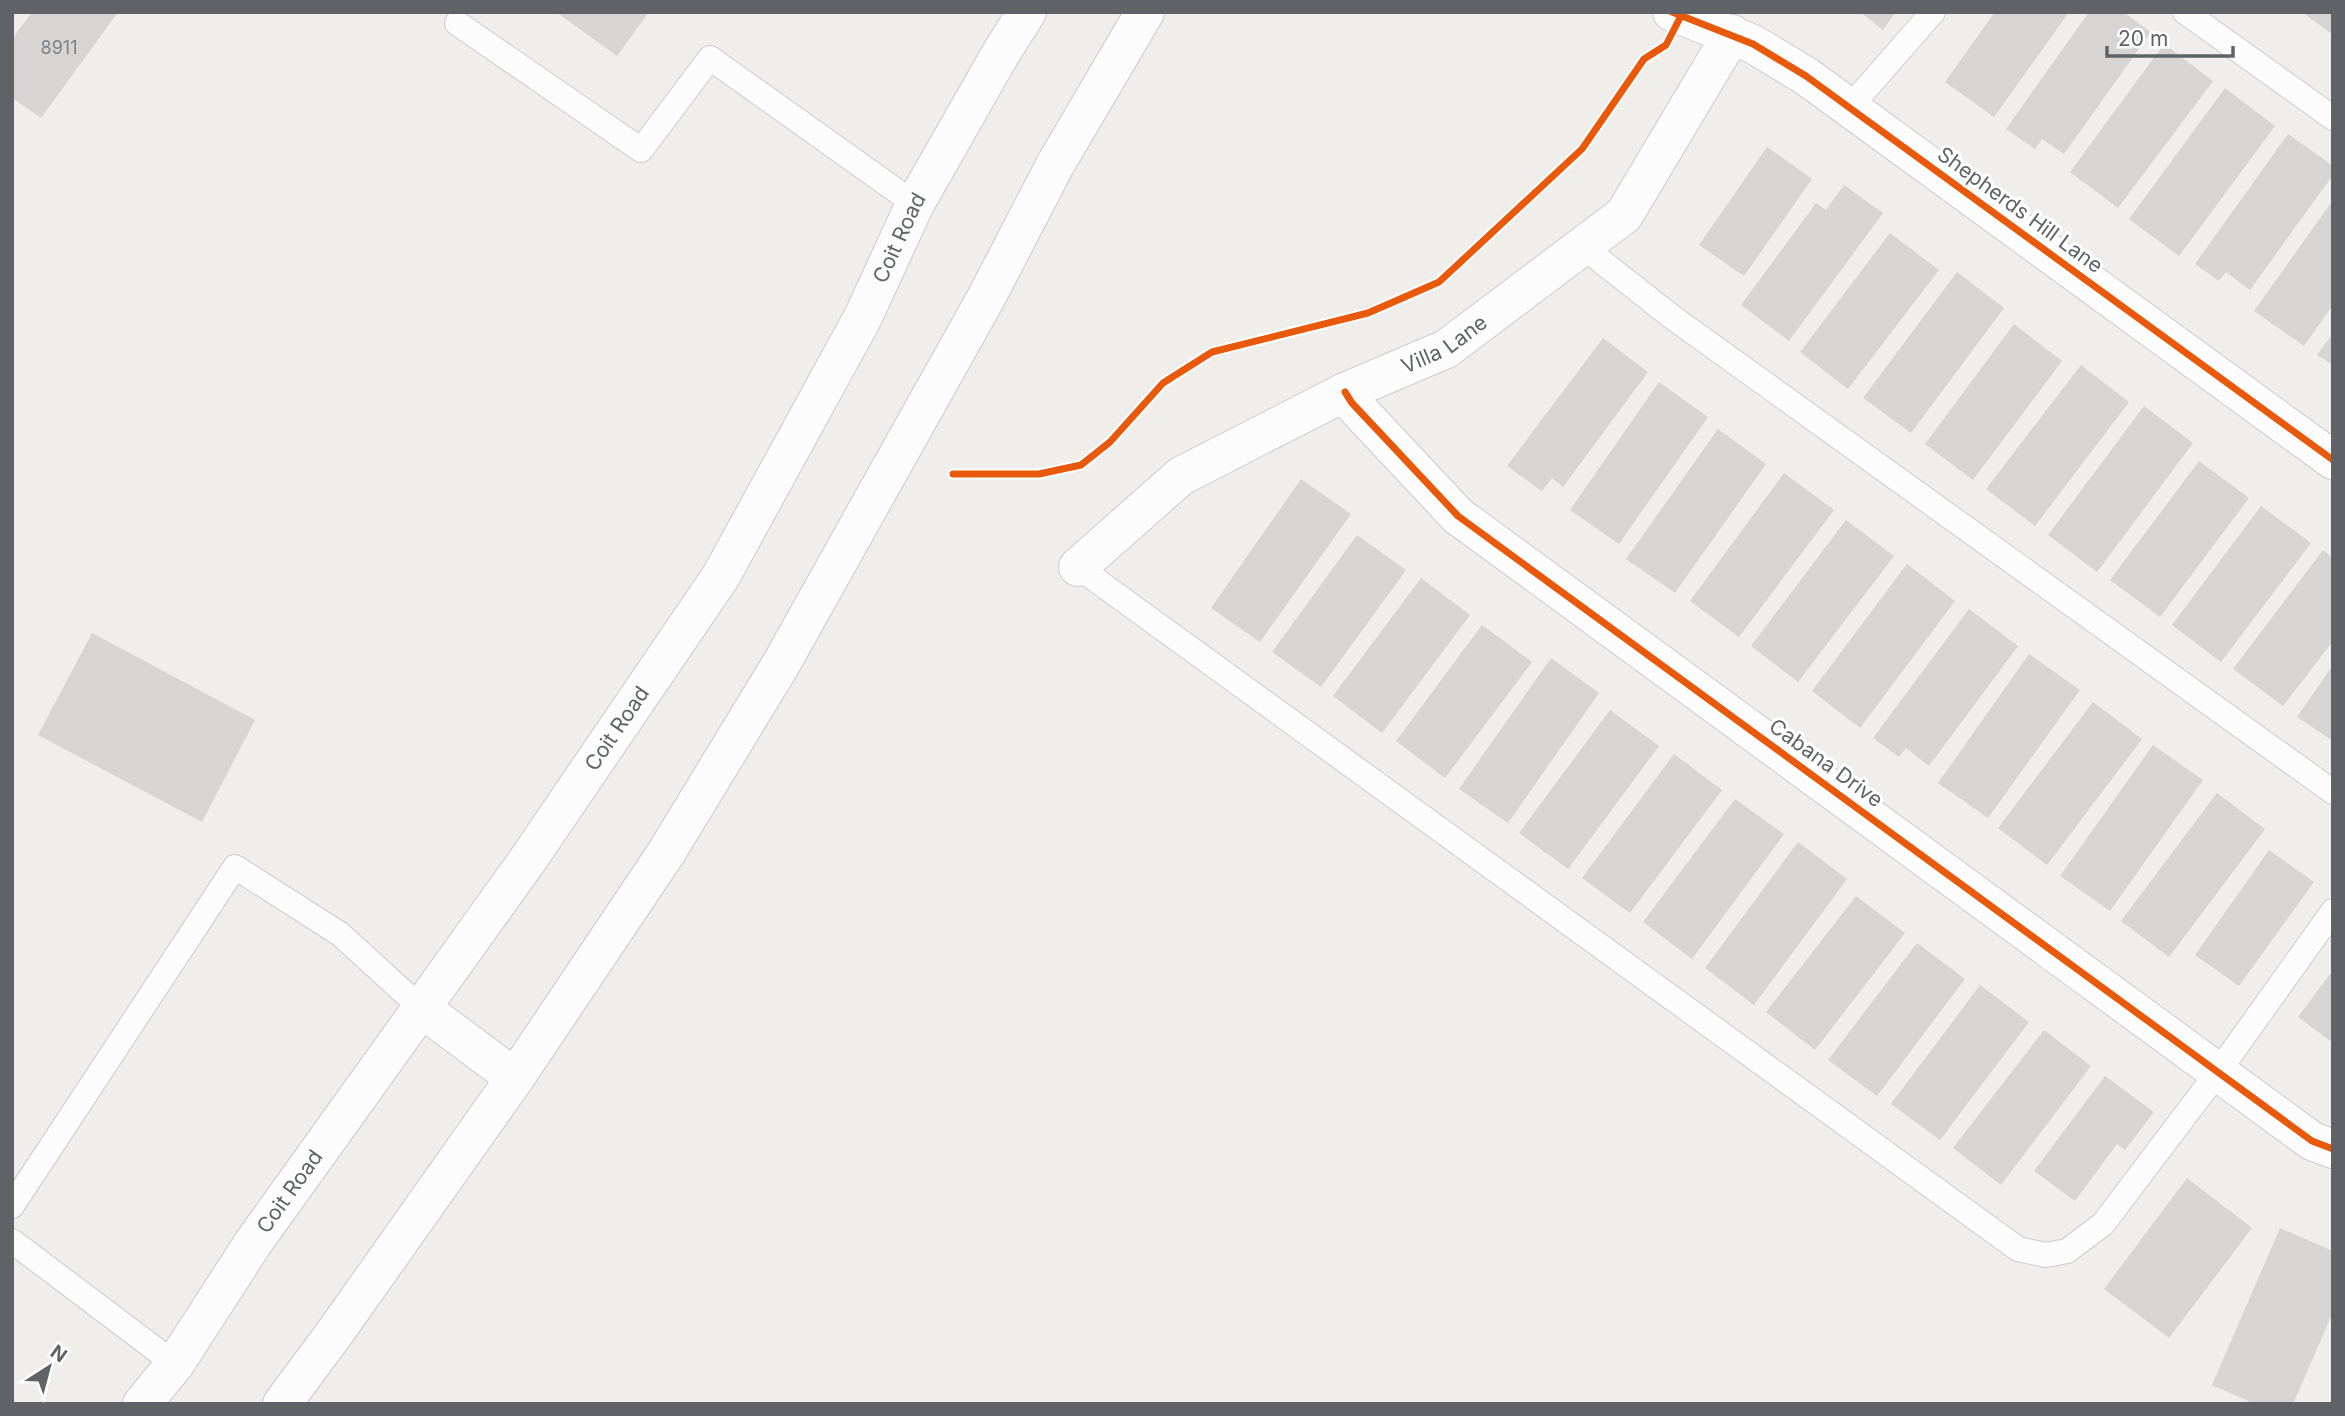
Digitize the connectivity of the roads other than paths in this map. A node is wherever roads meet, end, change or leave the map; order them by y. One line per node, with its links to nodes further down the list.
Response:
1 (1027, 12): 10 (main road, Coit Road)
2 (1145, 12): 19 (main road)
3 (1672, 12): 7 (main road, Shepherds Hill Lane)
4 (1933, 12): 8 (lane)
5 (2185, 12): 9 (lane)
6 (457, 23): 10 (lane)
7 (1732, 34): 8 (main road, Shepherds Hill Lane); 11 (main road, Villa Lane)
8 (1850, 107): 13 (main road, Shepherds Hill Lane)
9 (2333, 118)
10 (915, 204): 17 (main road, Coit Road)
11 (1582, 246): 12 (main road, Villa Lane); 15 (lane)
12 (1345, 392): 14 (main road, Villa Lane); 18 (main road, Cabana Drive)
13 (2333, 460)
14 (1079, 567): 18 (lane)
15 (2333, 792)
16 (2333, 911): 18 (lane)
17 (421, 1008): 19 (main road); 21 (lane); 23 (main road, Coit Road)
18 (2218, 1072): 20 (main road, Cabana Drive)
19 (515, 1078): 25 (main road)
20 (2321, 1143)
21 (12, 1206)
22 (12, 1241): 23 (lane)
23 (175, 1364): 24 (main road, Coit Road)
24 (142, 1404)
25 (282, 1404)

